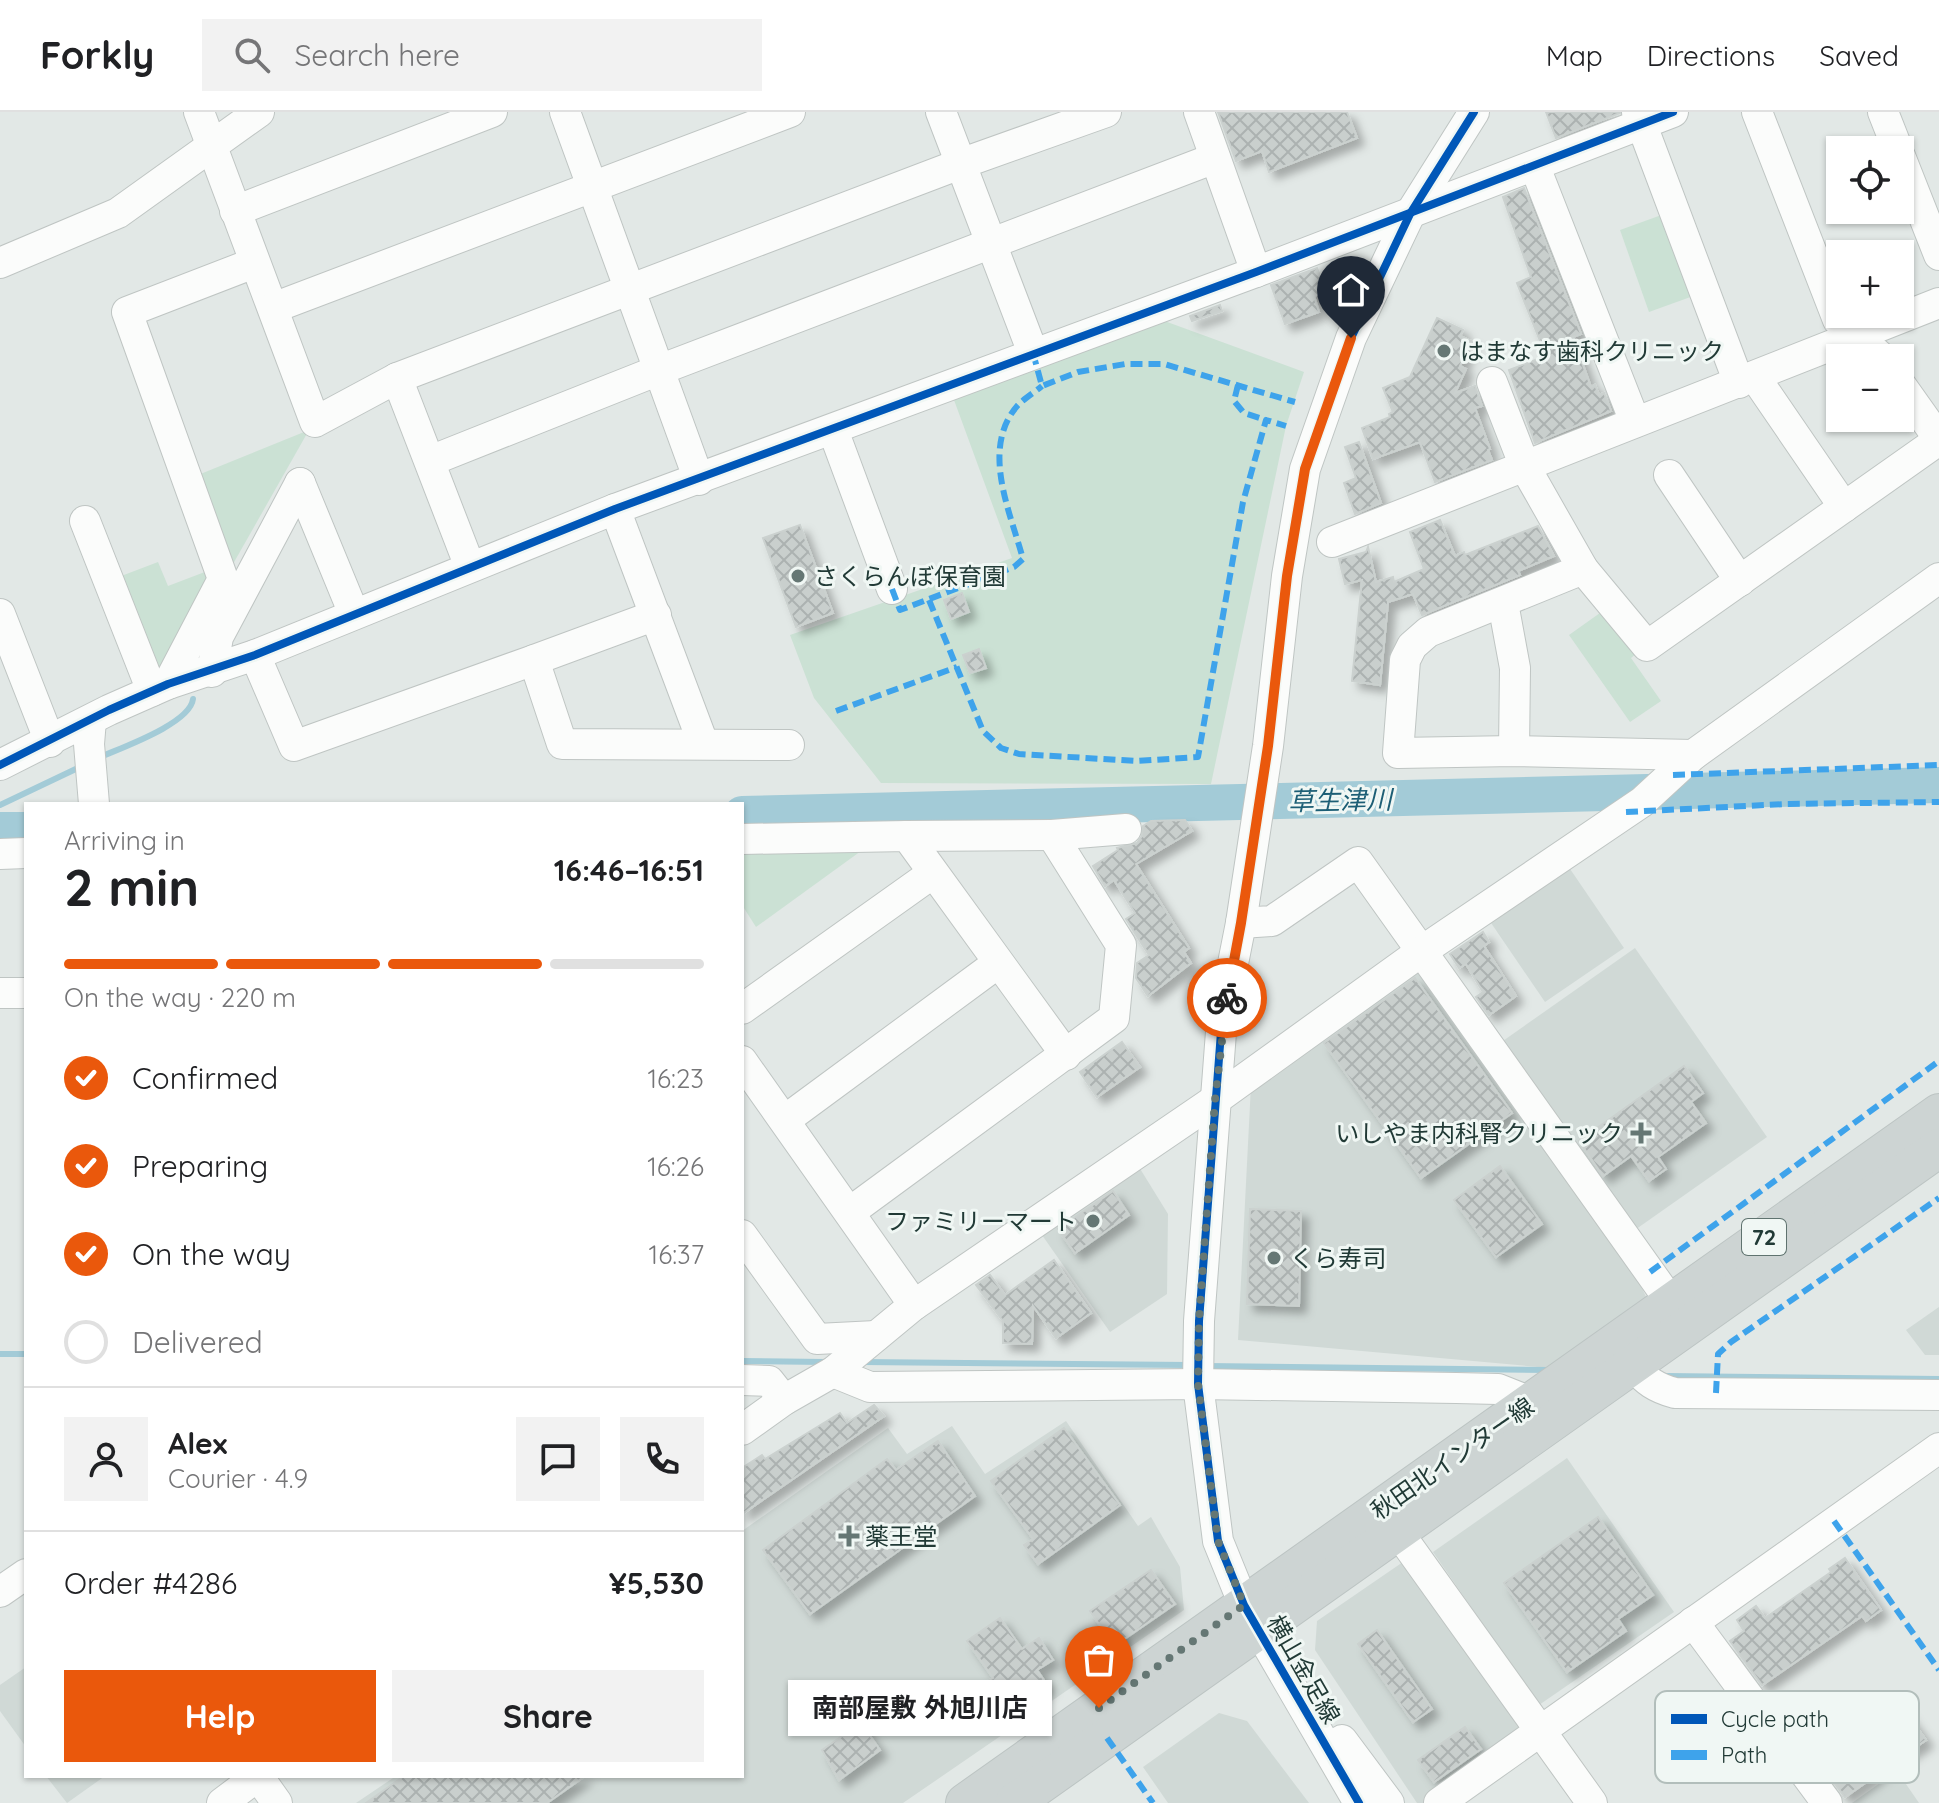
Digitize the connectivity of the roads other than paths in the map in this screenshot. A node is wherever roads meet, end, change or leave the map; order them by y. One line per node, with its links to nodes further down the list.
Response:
1 (199, 112): 15 (street)
2 (259, 112): 15 (street)
3 (492, 112): 21 (street)
4 (565, 112): 19 (street)
5 (790, 112): 19 (street)
6 (941, 112): 17 (street)
7 (1106, 112): 17 (street)
8 (1199, 112): 16 (street)
9 (1474, 112): 22 (street, 横山金足線)
10 (1673, 112): 13 (street)
11 (1757, 112): 31 (street)
12 (1883, 112): 14 (street)
13 (1639, 118): 18 (street); 36 (street)
14 (1892, 136)
15 (211, 145): 21 (street); 25 (street)
16 (1215, 158): 23 (street); 27 (street)
17 (960, 164): 23 (street); 28 (street)
18 (1535, 167): 22 (street); 39 (street)
19 (592, 187): 28 (street); 30 (street)
20 (1914, 192): 24 (street)
21 (235, 211): 26 (street)
22 (1410, 214): 27 (street); 78 (street, 横山金足線)
23 (990, 244): 33 (street); 34 (street)
24 (1939, 255)
25 (0, 263)
26 (254, 263): 30 (street); 62 (street)
27 (1256, 272): 33 (street)
28 (629, 290): 34 (street); 35 (street)
29 (1939, 303): 31 (street)
30 (273, 308): 35 (street)
31 (1856, 336): 32 (street); 36 (street)
32 (1865, 344)
33 (1033, 353): 40 (street)
34 (659, 370): 42 (street); 45 (street)
35 (397, 378): 42 (street)
36 (1747, 380): 39 (street); 46 (street)
37 (1492, 382): 43 (street)
38 (1914, 404): 41 (street)
39 (1635, 422): 43 (street)
40 (833, 430): 45 (street); 54 (street)
41 (1939, 440): 46 (street)
42 (430, 461): 50 (street)
43 (1525, 467): 49 (street); 51 (street)
44 (1669, 475): 53 (street)
45 (699, 480): 47 (street)
46 (1844, 507): 53 (street)
47 (615, 509): 50 (street); 58 (street)
48 (85, 521): 62 (street)
49 (1332, 542)
50 (470, 567): 57 (street)
51 (1583, 569): 53 (street); 55 (street)
52 (1939, 578): 69 (street)
53 (1740, 581)
54 (892, 589)
55 (1503, 603): 67 (street); 67 (street)
56 (0, 614): 64 (street)
57 (354, 614): 59 (street); 61 (street)
58 (656, 615): 60 (street); 65 (street)
59 (255, 655): 60 (street); 61 (street)
60 (534, 660): 65 (street)
61 (212, 672): 62 (street)
62 (160, 688): 63 (street)
63 (91, 720): 64 (street); 70 (street)
64 (50, 742): 68 (street)
65 (703, 743): 66 (street)
66 (789, 745)
67 (1514, 751): 69 (street)
68 (0, 765)
69 (1683, 765): 79 (street)
70 (92, 781)
71 (1126, 829): 72 (street)
72 (1052, 835): 73 (street); 84 (street)
73 (907, 836): 74 (street); 77 (street)
74 (744, 839)
75 (24, 853): 76 (street)
76 (0, 854)
77 (933, 873): 80 (street); 83 (street)
78 (1241, 923): 79 (street); 86 (street, 横山金足線)
79 (1422, 951): 86 (street); 92 (street)
80 (998, 963): 84 (street); 88 (street)
81 (0, 993): 82 (street)
82 (24, 993)
83 (744, 1008)
84 (1066, 1055): 90 (street)
85 (744, 1064): 88 (street)
86 (1215, 1100): 93 (street); 96 (street, 横山金足線)
87 (1939, 1113): 92 (main road, 秋田北インター線 / 72)
88 (785, 1120): 90 (street)
89 (1939, 1148): 97 (main road, 秋田北インター線 / 72)
90 (850, 1212): 93 (street)
91 (744, 1238): 94 (street)
92 (1671, 1302): 97 (main road, 秋田北インター線 / 72)
93 (914, 1305): 94 (street)
94 (867, 1344): 95 (street)
95 (833, 1371): 96 (street); 100 (street)
96 (1198, 1372): 97 (street); 106 (street, 横山金足線)
97 (1604, 1376): 99 (street); 103 (main road, 秋田北インター線 / 72); 106 (main road, 秋田北インター線 / 72)
98 (744, 1380): 100 (street)
99 (1939, 1395)
100 (784, 1400): 101 (street)
101 (744, 1429)
102 (1939, 1448): 107 (street)
103 (1398, 1532): 106 (main road, 秋田北インター線 / 72); 109 (street)
104 (24, 1575): 105 (street)
105 (0, 1592)
106 (1251, 1618): 115 (main road, 秋田北インター線 / 72); 116 (main road, 秋田北インター線 / 72); 117 (street, 横山金足線); 118 (street, 横山金足線)
107 (1693, 1622): 108 (street); 109 (street)
108 (1744, 1691)
109 (1542, 1731): 119 (street); 120 (street)
110 (255, 1778): 113 (street)
111 (259, 1778): 114 (street)
112 (1812, 1783): 121 (street)
113 (222, 1803)
114 (277, 1803)
115 (965, 1803)
116 (1014, 1803)
117 (1359, 1803)
118 (1389, 1803)
119 (1439, 1803)
120 (1592, 1803)
121 (1827, 1803)

